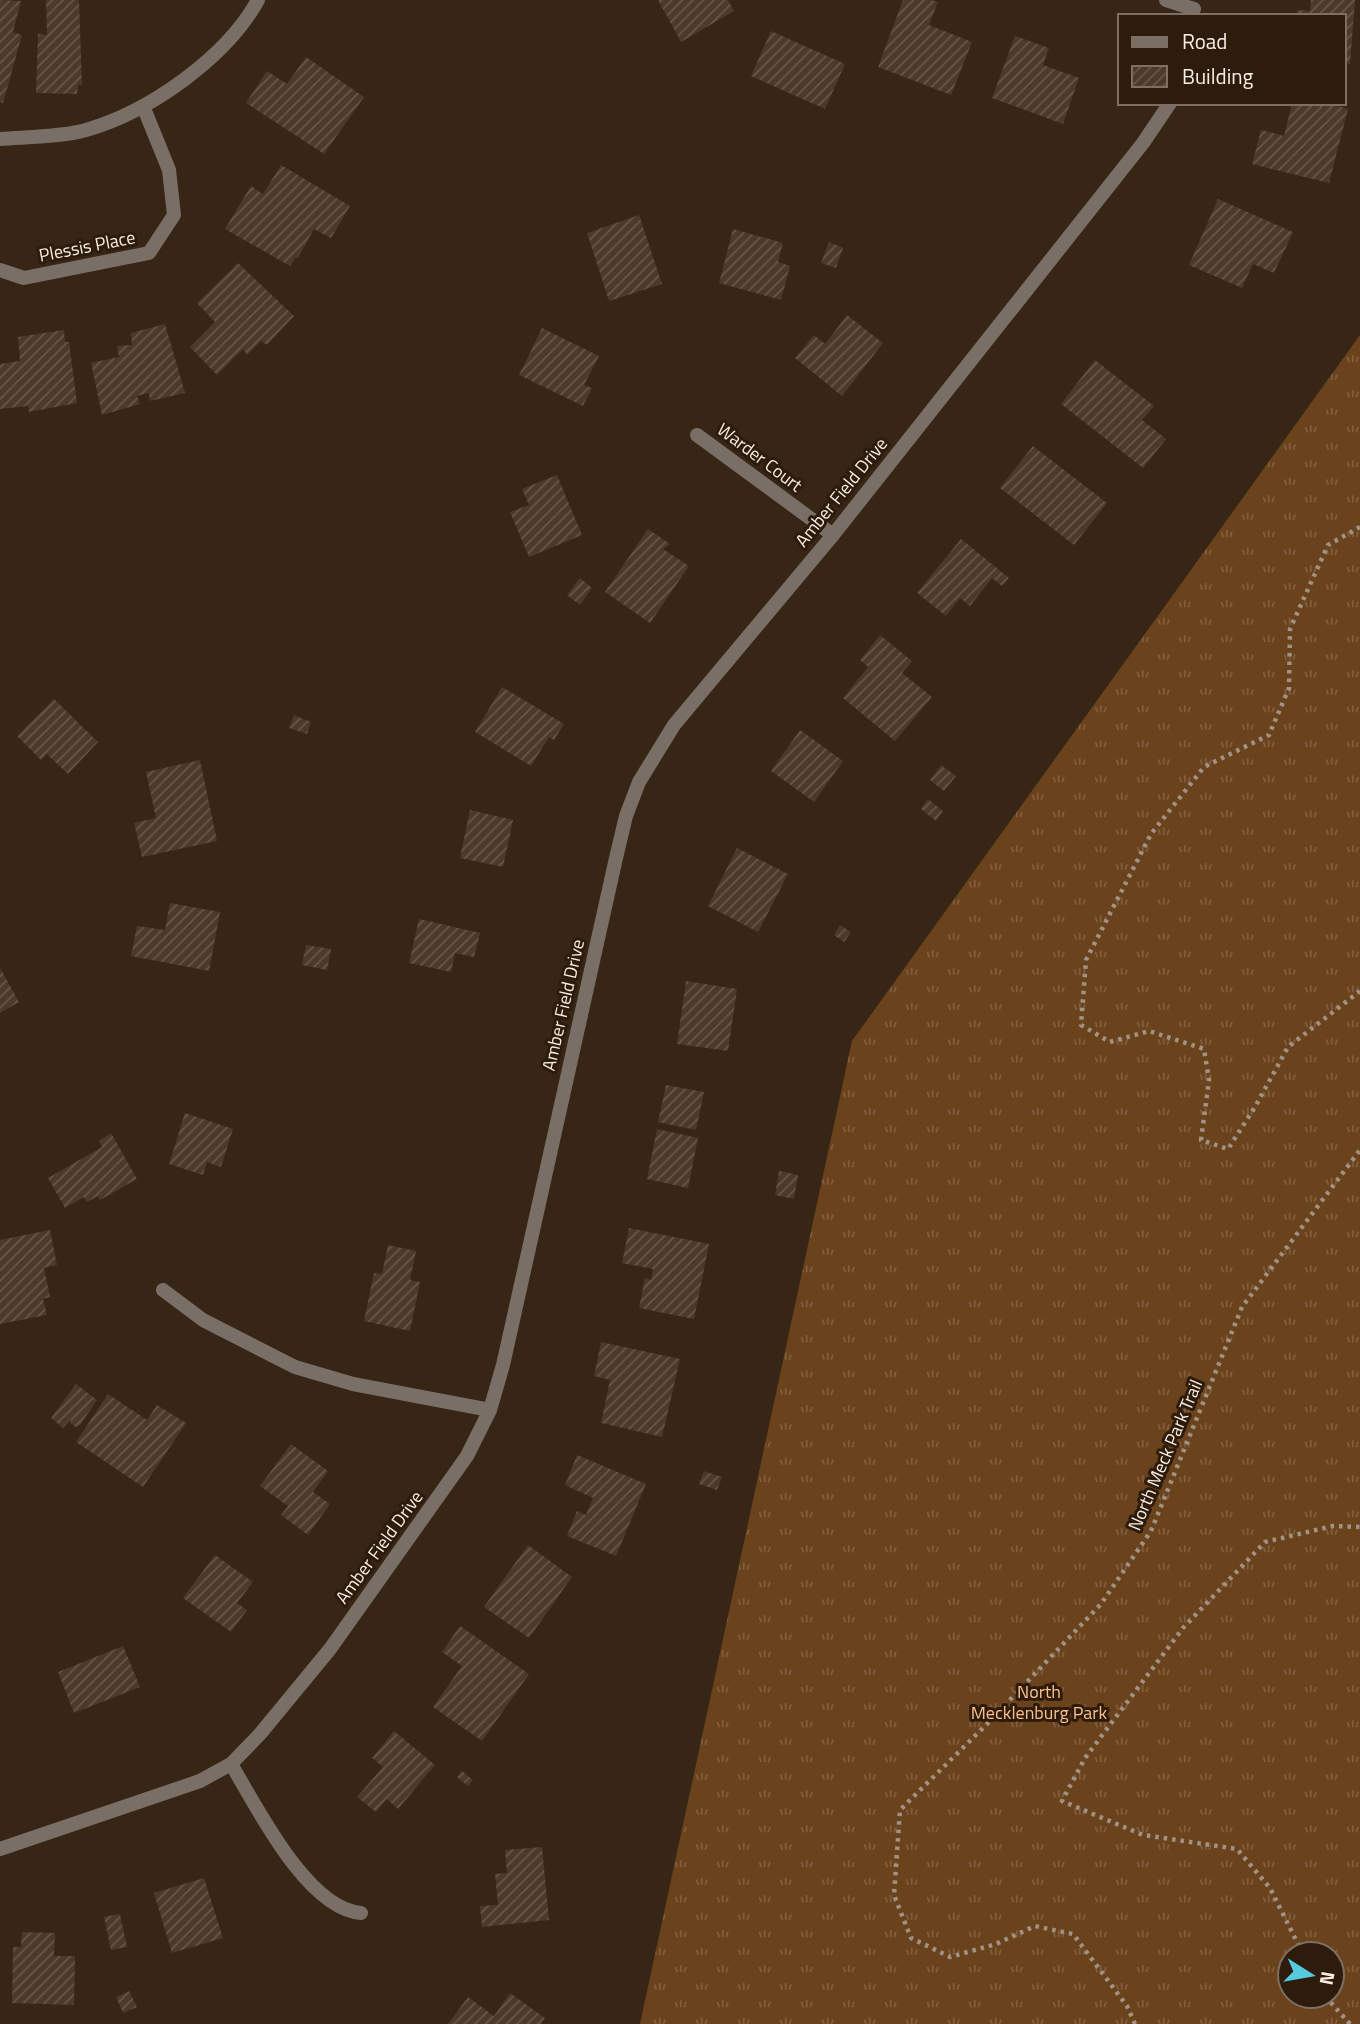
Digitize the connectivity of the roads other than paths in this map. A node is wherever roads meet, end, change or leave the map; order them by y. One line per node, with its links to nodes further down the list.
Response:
1 (258, 0): 5 (street)
2 (1166, 0): 3 (street)
3 (1194, 8)
4 (1169, 105): 9 (street, Amber Field Drive)
5 (143, 106): 6 (street); 7 (street, Plessis Place)
6 (0, 139)
7 (0, 270)
8 (697, 435): 9 (street, Warder Court)
9 (832, 536): 11 (street, Amber Field Drive)
10 (163, 1290): 11 (street)
11 (490, 1410): 12 (street, Amber Field Drive)
12 (231, 1764): 13 (street, Amber Field Drive); 14 (street)
13 (0, 1849)
14 (361, 1913)

